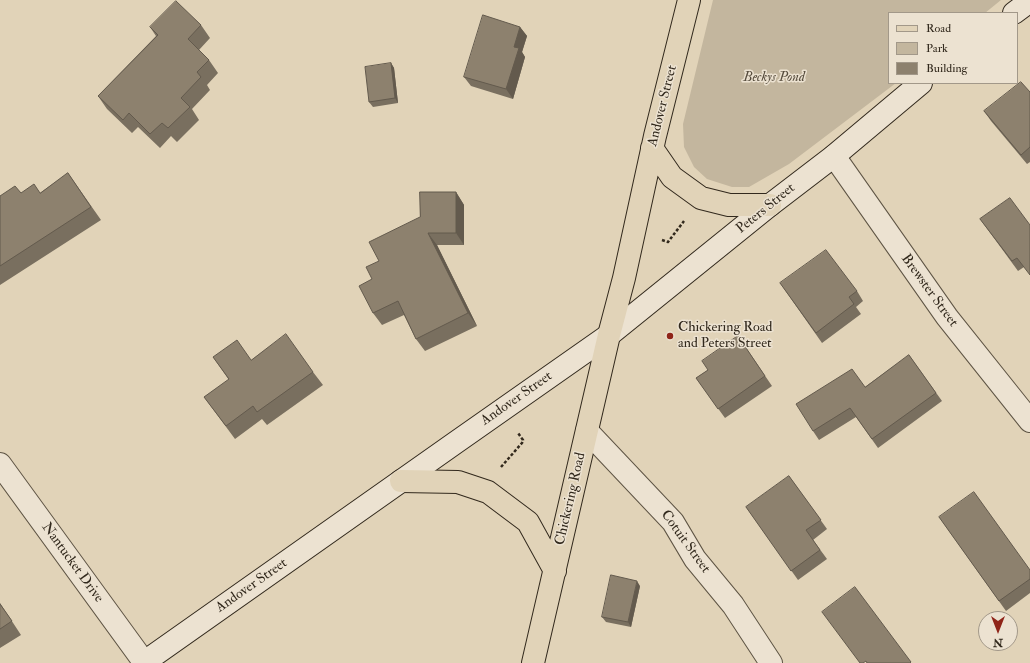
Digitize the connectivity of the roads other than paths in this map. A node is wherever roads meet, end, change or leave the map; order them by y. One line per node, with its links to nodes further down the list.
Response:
1 (689, 0): 5 (main road, Andover Street)
2 (1030, 1): 3 (main road)
3 (1015, 12)
4 (920, 84): 6 (main road, Peters Street)
5 (652, 148): 7 (main road); 8 (main road, Andover Street)
6 (834, 156): 7 (main road, Peters Street); 9 (main road, Brewster Street)
7 (770, 205): 8 (main road, Peters Street)
8 (609, 335): 10 (main road, Chickering Road); 12 (main road, Andover Street)
9 (1030, 421)
10 (587, 431): 13 (main road, Chickering Road); 16 (main road, Cotuit Street)
11 (0, 464): 14 (main road, Nantucket Drive)
12 (400, 481): 13 (main road); 14 (main road, Andover Street)
13 (555, 571): 15 (main road, Chickering Road)
14 (144, 663)
15 (533, 663)
16 (770, 663)

